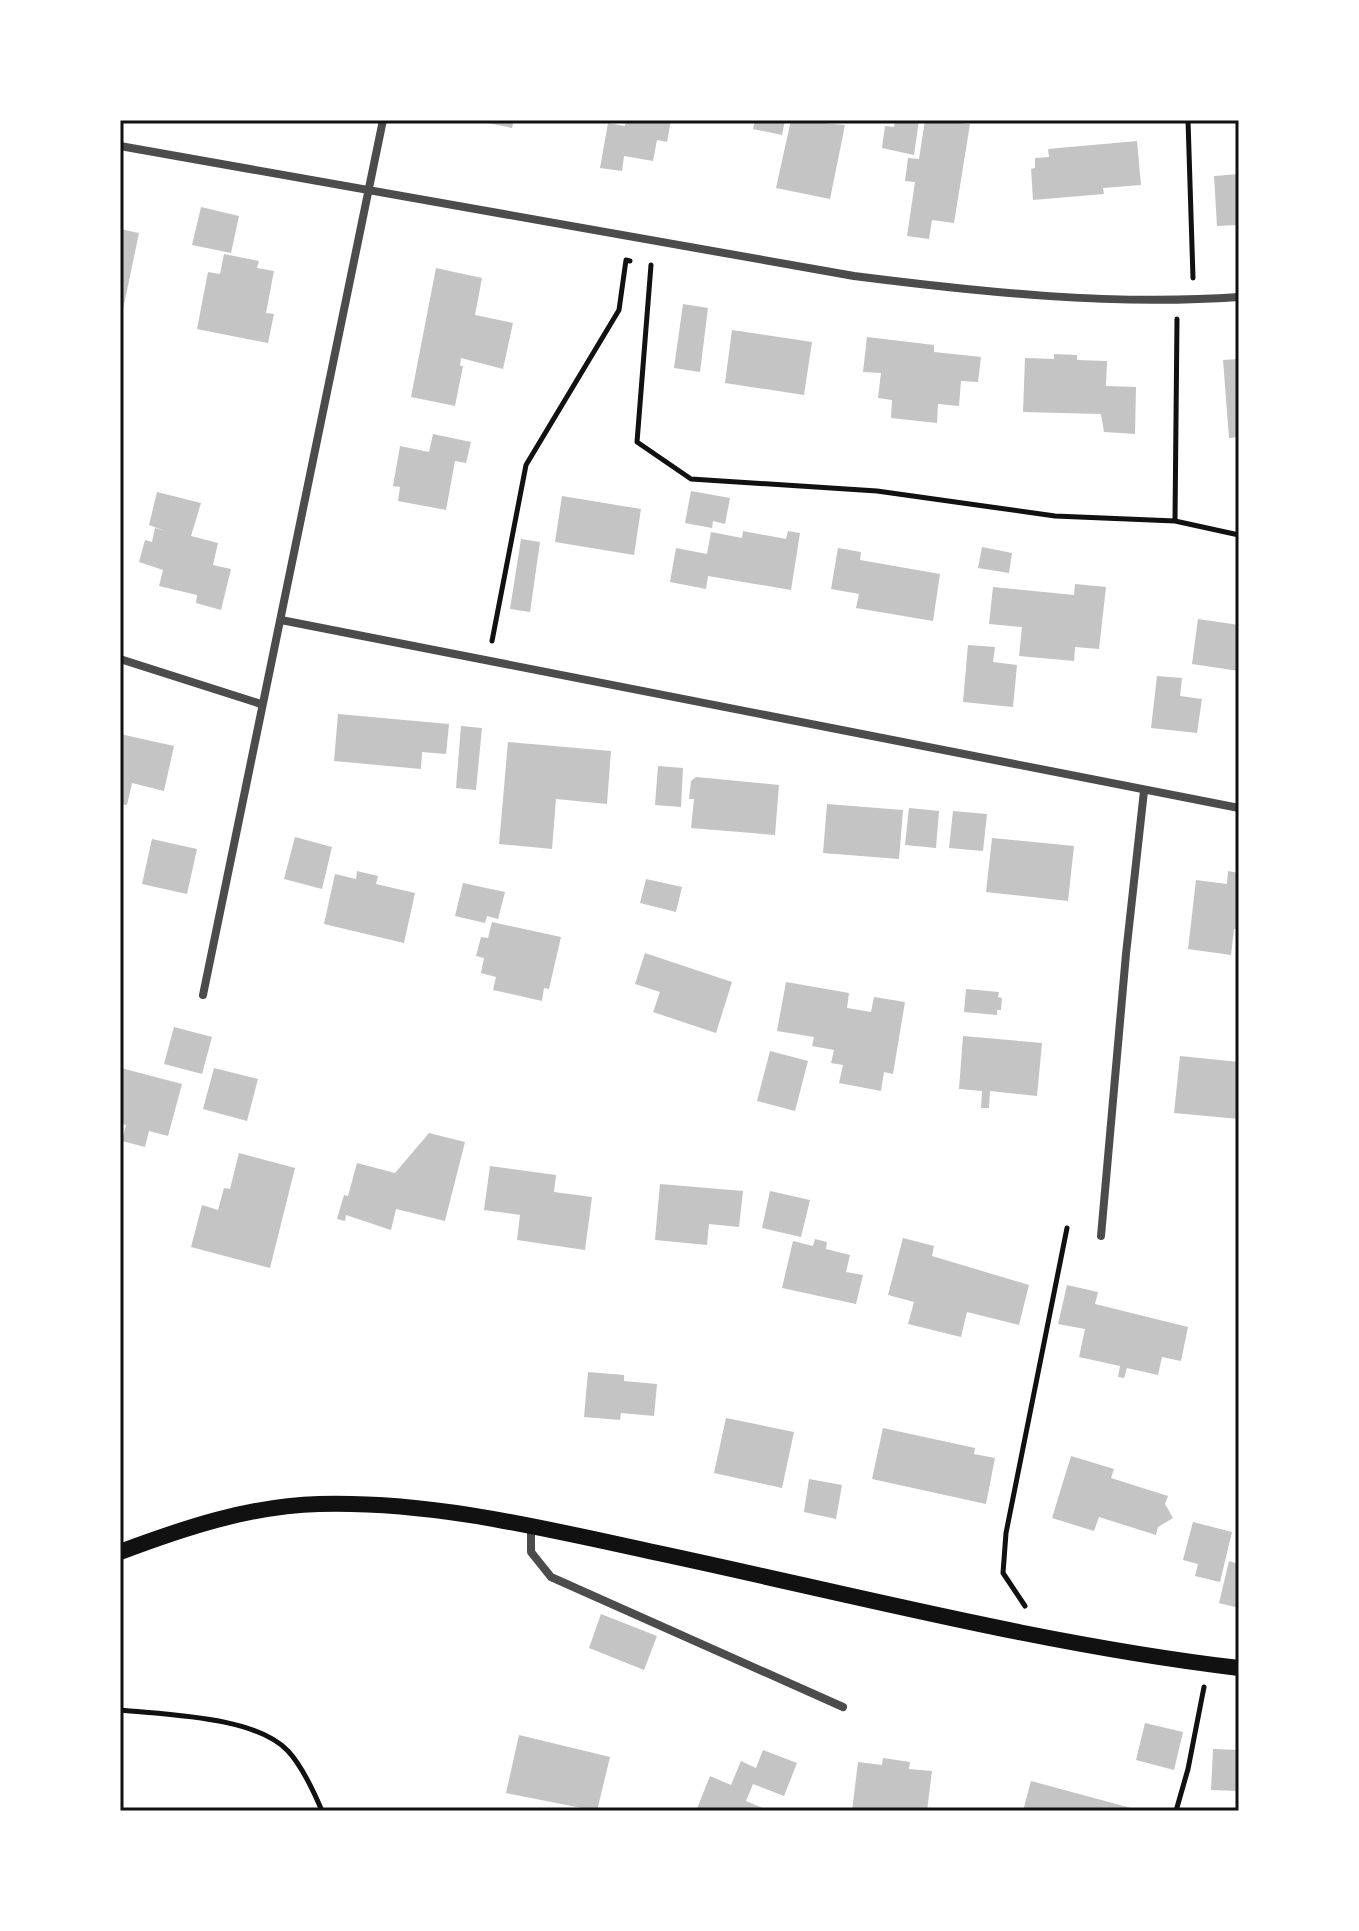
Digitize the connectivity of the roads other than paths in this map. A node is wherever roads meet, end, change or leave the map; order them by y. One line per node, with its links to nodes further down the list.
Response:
1 (383, 120): 3 (street)
2 (120, 146): 3 (street)
3 (369, 188): 4 (street); 5 (street)
4 (1239, 297)
5 (281, 620): 7 (street); 8 (street)
6 (120, 659): 7 (street)
7 (261, 704): 10 (street)
8 (1144, 791): 9 (street); 11 (street)
9 (1239, 808)
10 (203, 995)
11 (1101, 1236)
12 (531, 1526): 13 (main road); 14 (main road); 15 (street)
13 (120, 1552)
14 (1239, 1668)
15 (843, 1707)

